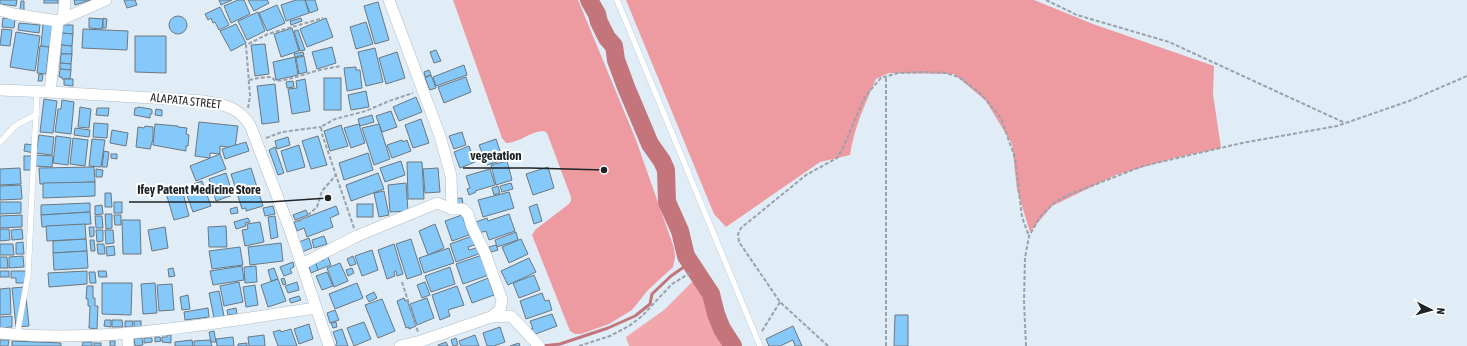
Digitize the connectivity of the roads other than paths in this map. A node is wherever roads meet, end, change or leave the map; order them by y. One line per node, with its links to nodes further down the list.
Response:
1 (65, 0): 6 (street)
2 (106, 0): 6 (street)
3 (389, 0): 12 (street)
4 (617, 0): 23 (lane)
5 (0, 10): 6 (street)
6 (60, 20): 9 (street)
7 (0, 90): 8 (street, ALAPATA STREET)
8 (37, 91): 9 (street, ALAPATA STREET); 10 (lane)
9 (50, 92): 13 (street, ALAPATA STREET)
10 (37, 114): 11 (lane); 18 (lane)
11 (0, 142)
12 (452, 209): 13 (street); 15 (street)
13 (302, 264): 14 (street, ALAPATA STREET)
14 (316, 308): 17 (street); 20 (street, ALAPATA STREET)
15 (491, 317): 21 (street); 22 (street)
16 (0, 333): 18 (street)
17 (128, 333): 18 (street); 19 (street)
18 (17, 335)
19 (128, 346)
20 (329, 346)
21 (400, 346)
22 (539, 346)
23 (760, 346)

